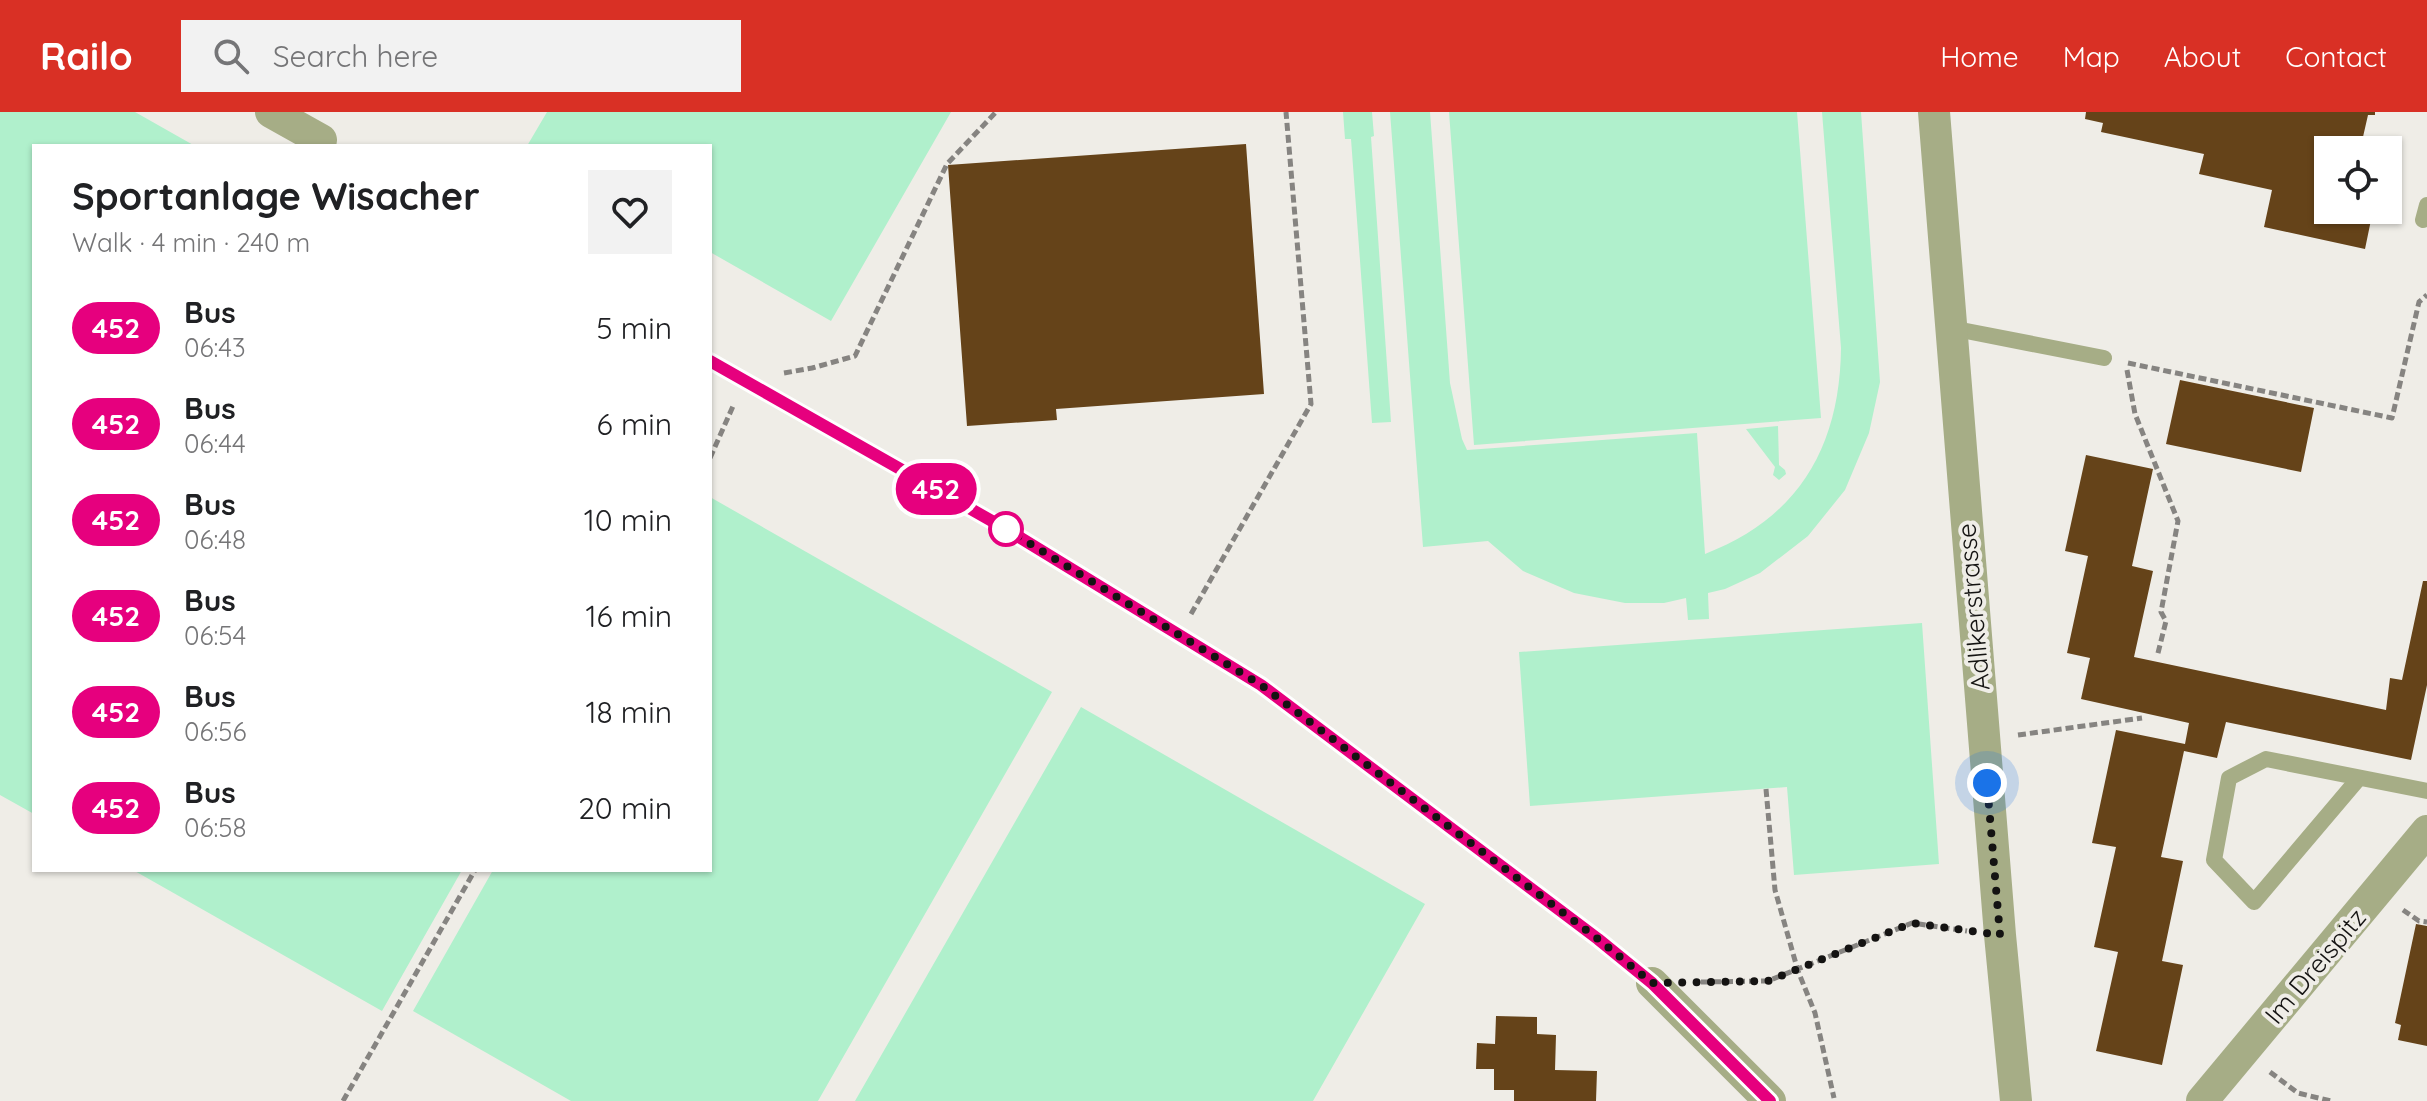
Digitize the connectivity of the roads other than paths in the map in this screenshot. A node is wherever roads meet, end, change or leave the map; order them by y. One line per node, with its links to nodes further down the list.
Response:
1 (271, 112): 3 (street)
2 (1934, 112): 4 (street, Adlikerstrasse)
3 (326, 143)
4 (1951, 328): 5 (lane); 12 (street, Adlikerstrasse)
5 (2104, 358)
6 (712, 362): 10 (lane)
7 (2359, 778): 7 (lane); 8 (lane)
8 (2427, 791)
9 (2427, 831): 13 (street, Im Dreispitz)
10 (1652, 983): 11 (street)
11 (1770, 1101)
12 (2016, 1101)
13 (2202, 1101)

